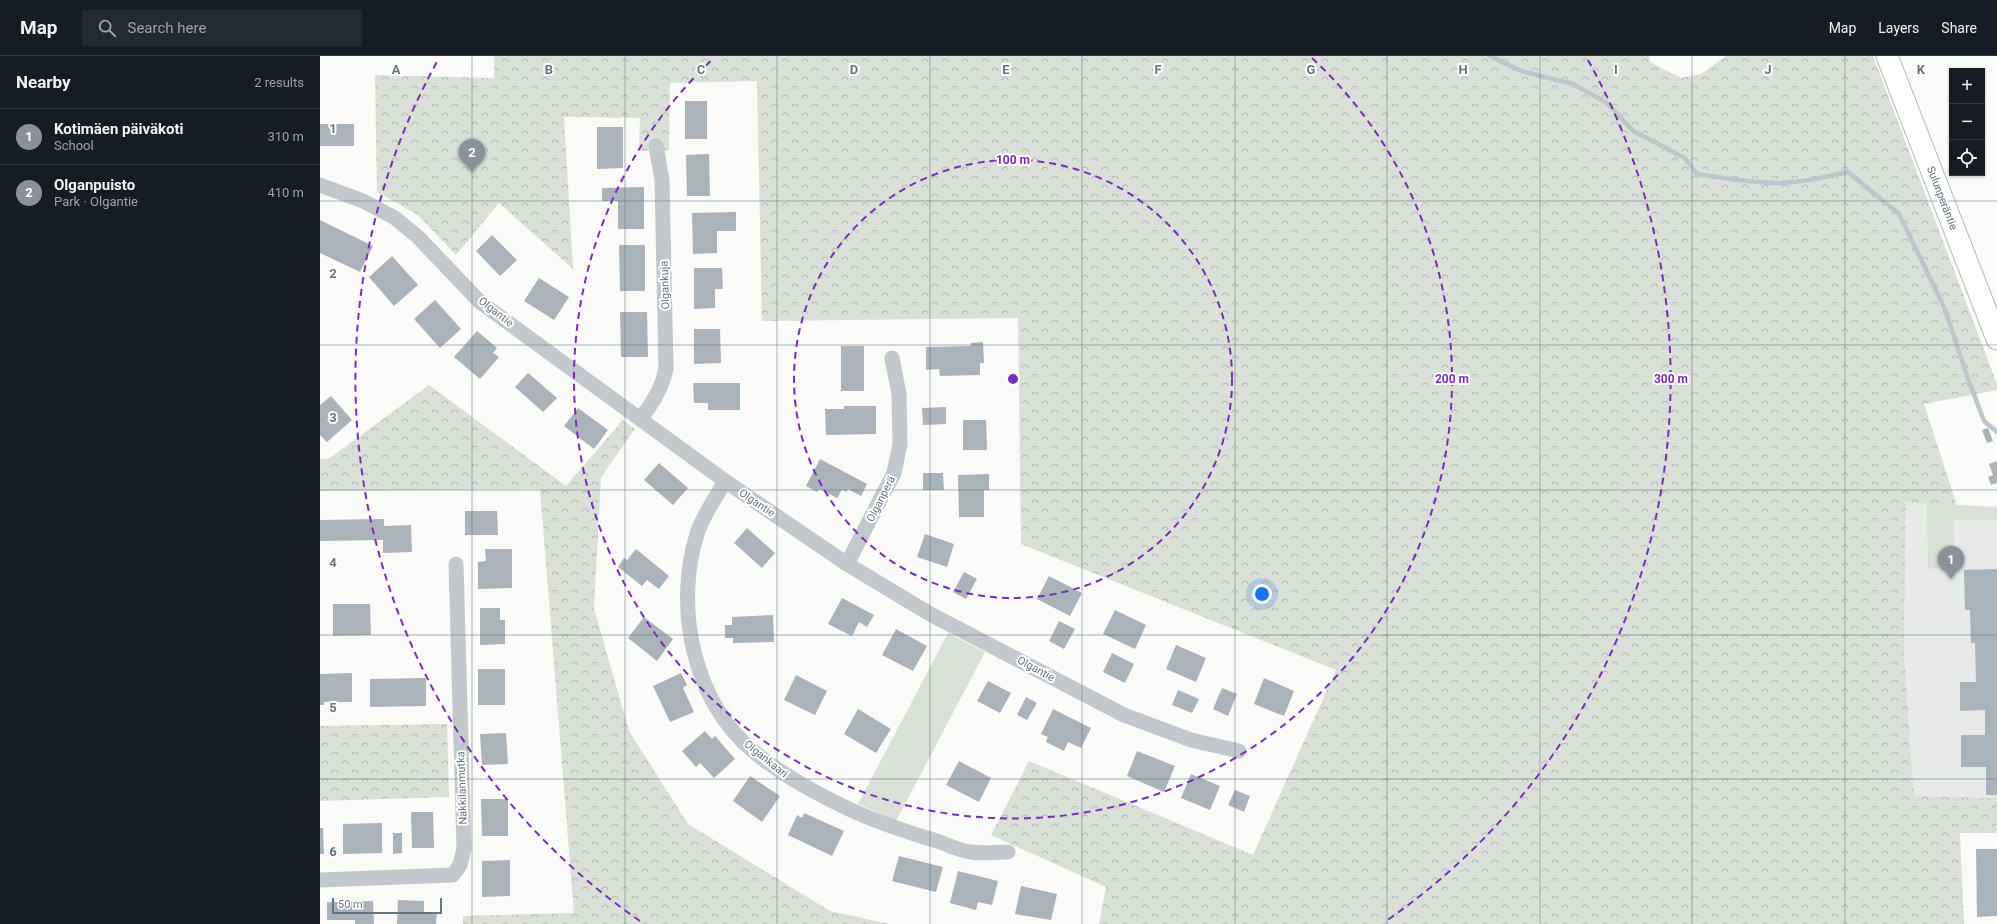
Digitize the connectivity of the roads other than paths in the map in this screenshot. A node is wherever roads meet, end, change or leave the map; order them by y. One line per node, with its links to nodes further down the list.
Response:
1 (1887, 56): 4 (street, Sulunperäntie)
2 (656, 146): 6 (street, Olgankuja)
3 (320, 185): 6 (street, Olgantie)
4 (1997, 339)
5 (892, 358): 9 (street, Olganperä)
6 (641, 418): 7 (street, Olgantie)
7 (725, 481): 9 (street, Olgantie); 11 (street, Olgankaari)
8 (456, 564): 12 (street, Nakkilanmutka)
9 (847, 564): 10 (street, Olgantie)
10 (1239, 751)
11 (1008, 852)
12 (320, 880)

